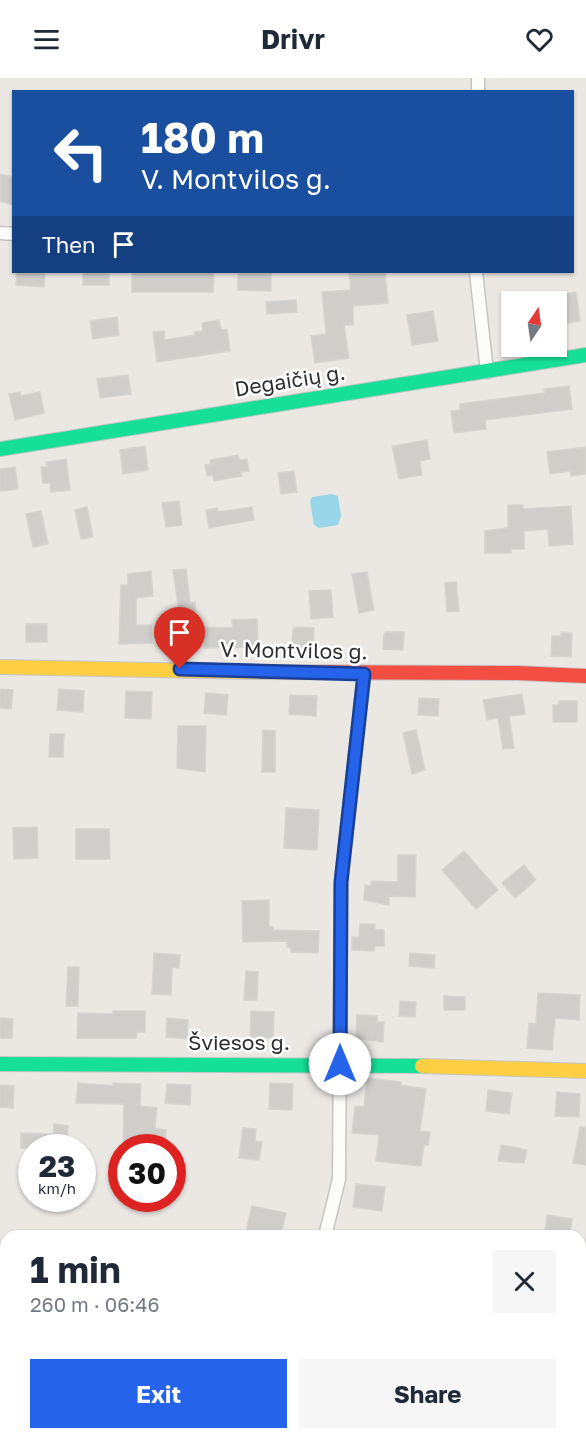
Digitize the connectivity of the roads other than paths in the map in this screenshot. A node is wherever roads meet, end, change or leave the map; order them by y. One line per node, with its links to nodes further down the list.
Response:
1 (476, 273): 3 (street)
2 (586, 355): 3 (street, Degaičių g.)
3 (487, 372): 4 (street, Degaičių g.)
4 (0, 449)
5 (0, 667): 6 (street, V. Montvilos g.)
6 (364, 674): 7 (street, V. Montvilos g.); 9 (street)
7 (586, 676)
8 (0, 1064): 9 (street, Šviesos g.)
9 (340, 1064): 10 (street, Šviesos g.); 11 (street)
10 (586, 1071)
11 (327, 1230)

